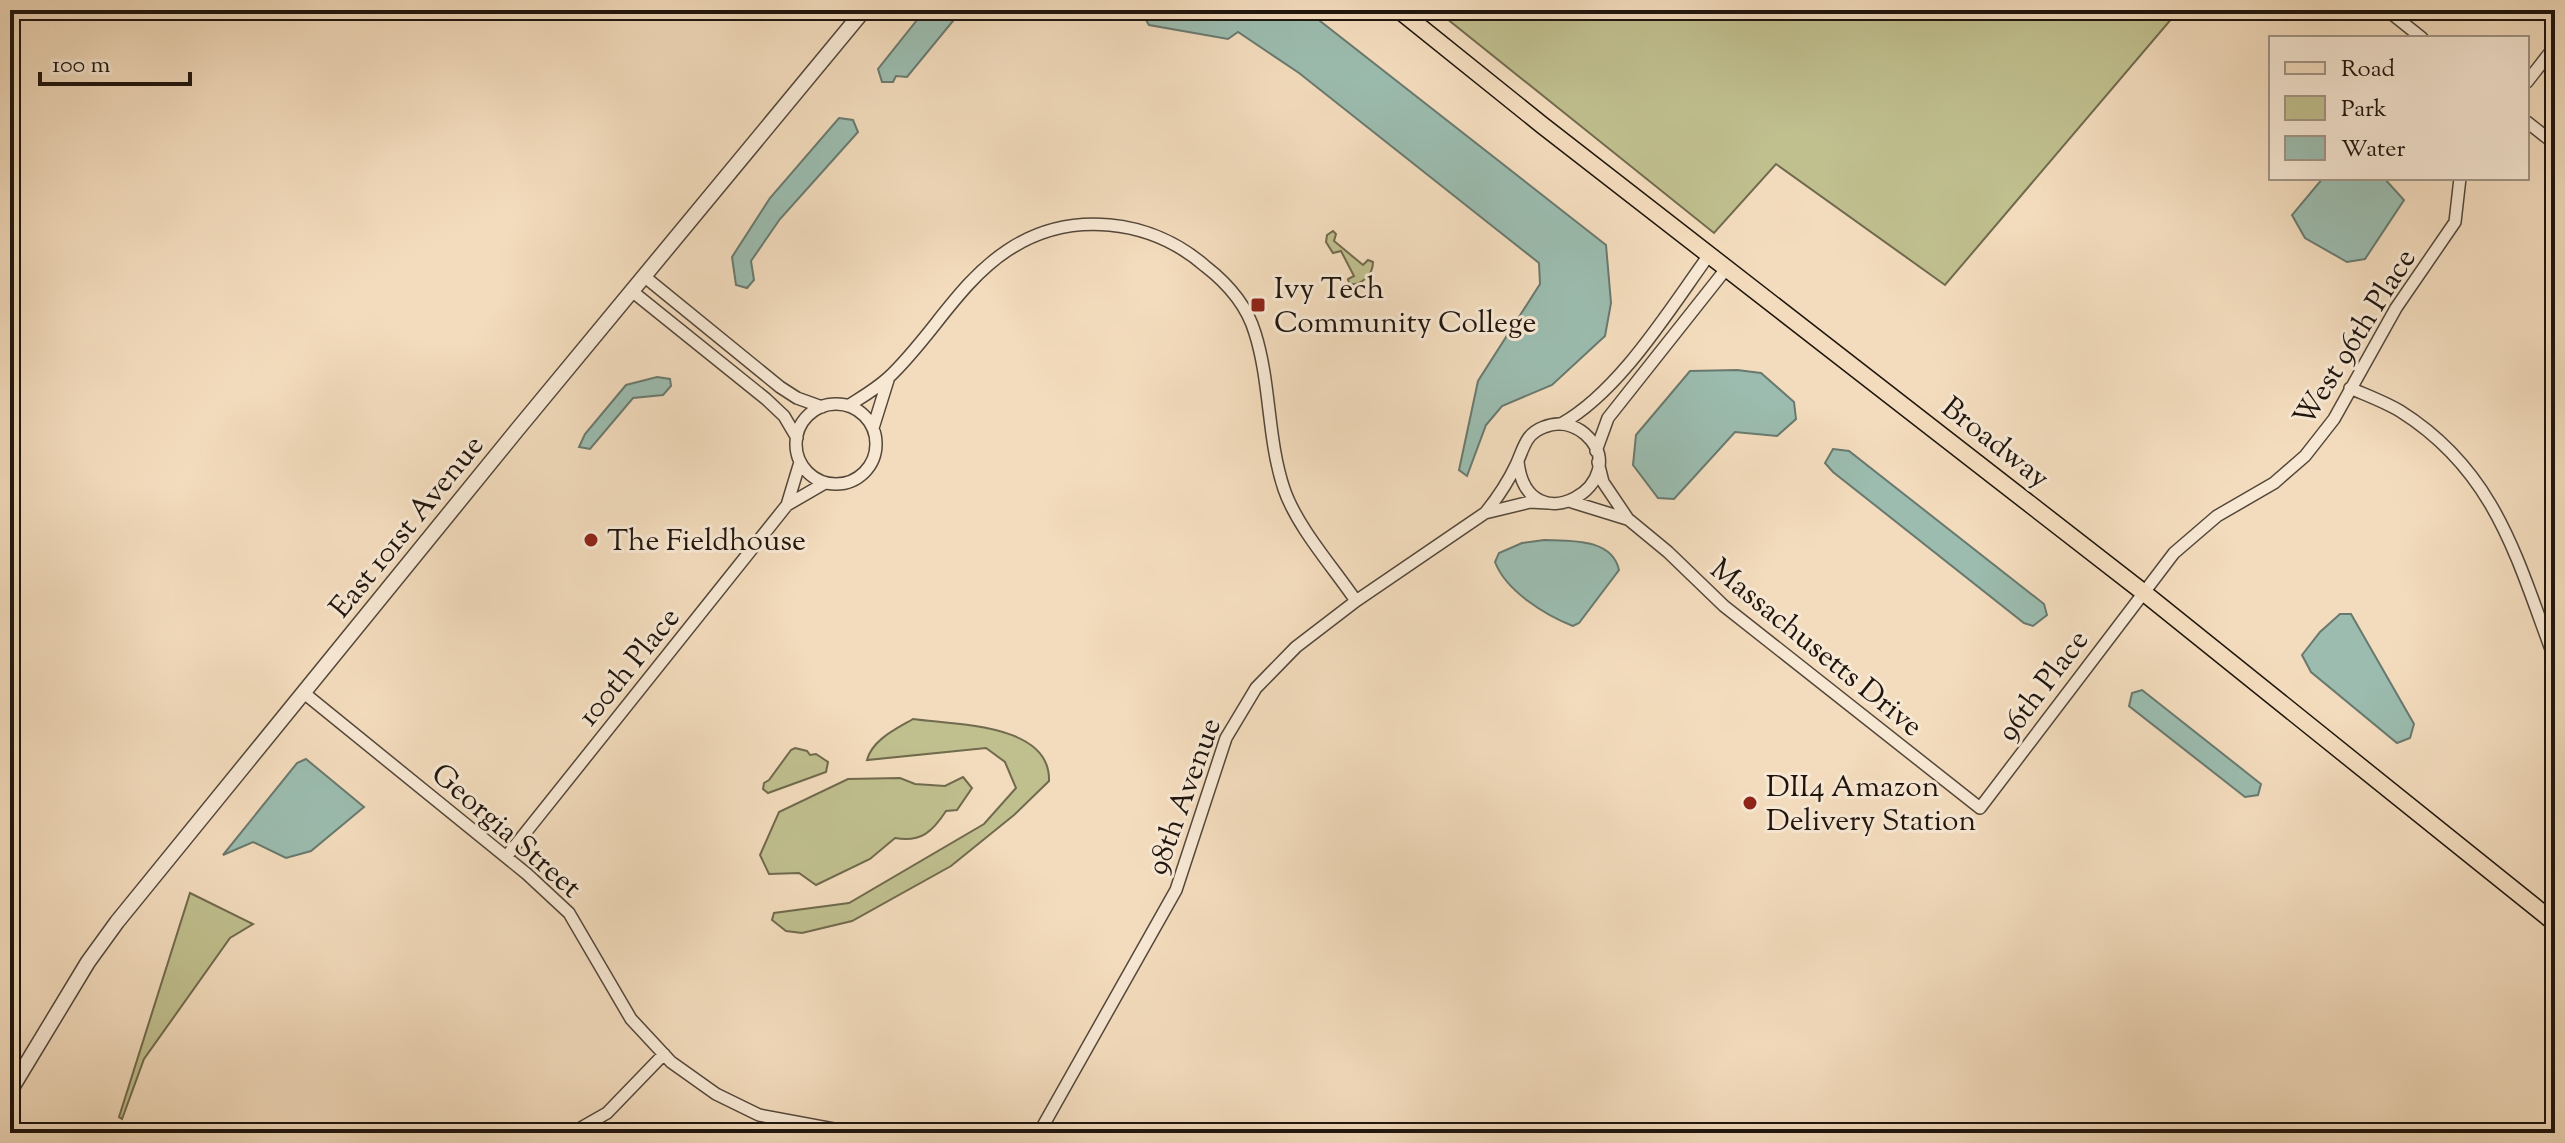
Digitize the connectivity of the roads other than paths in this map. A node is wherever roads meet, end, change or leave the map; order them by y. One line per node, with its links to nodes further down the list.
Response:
1 (864, 10): 12 (street, East 101st Avenue)
2 (1399, 10): 10 (main road, Broadway)
3 (2387, 10): 4 (street)
4 (2420, 36)
5 (2555, 46): 6 (street)
6 (2529, 79)
7 (2529, 124): 8 (street)
8 (2555, 144)
9 (2460, 180): 15 (street, West 96th Place)
10 (1709, 255): 11 (main road, Broadway); 18 (street, 98th Avenue)
11 (1726, 269): 21 (street); 30 (main road, Broadway)
12 (645, 277): 13 (street, East 101st Avenue); 17 (street)
13 (633, 292): 20 (street); 33 (street, East 101st Avenue)
14 (890, 376): 16 (street); 19 (street); 31 (street)
15 (2350, 388): 30 (street, West 96th Place); 32 (street)
16 (848, 406): 17 (street); 19 (street)
17 (822, 407): 20 (street)
18 (1561, 424): 21 (street); 23 (street, 98th Avenue)
19 (873, 428): 24 (street)
20 (797, 438): 22 (street)
21 (1597, 457): 25 (street); 29 (street)
22 (800, 462): 24 (street); 27 (street, 100th Place)
23 (1518, 462): 26 (street); 28 (street, 98th Avenue)
24 (825, 483): 27 (street, 100th Place)
25 (1572, 502): 26 (street, 98th Avenue); 29 (street, 98th Avenue)
26 (1548, 503): 28 (street, 98th Avenue)
27 (787, 505): 35 (street, 100th Place)
28 (1485, 513): 31 (street, 98th Avenue)
29 (1628, 519): 34 (street, Massachusetts Drive)
30 (2143, 592): 34 (street, 96th Place); 36 (main road, Broadway)
31 (1356, 601): 41 (street, 98th Avenue)
32 (2555, 660)
33 (304, 693): 35 (street, Georgia Street); 38 (street, East 101st Avenue)
34 (1980, 808)
35 (506, 857): 37 (street, Georgia Street)
36 (2555, 923)
37 (664, 1054): 39 (street); 40 (street, Georgia Street)
38 (12, 1088)
39 (572, 1133)
40 (855, 1133)
41 (1039, 1133)

